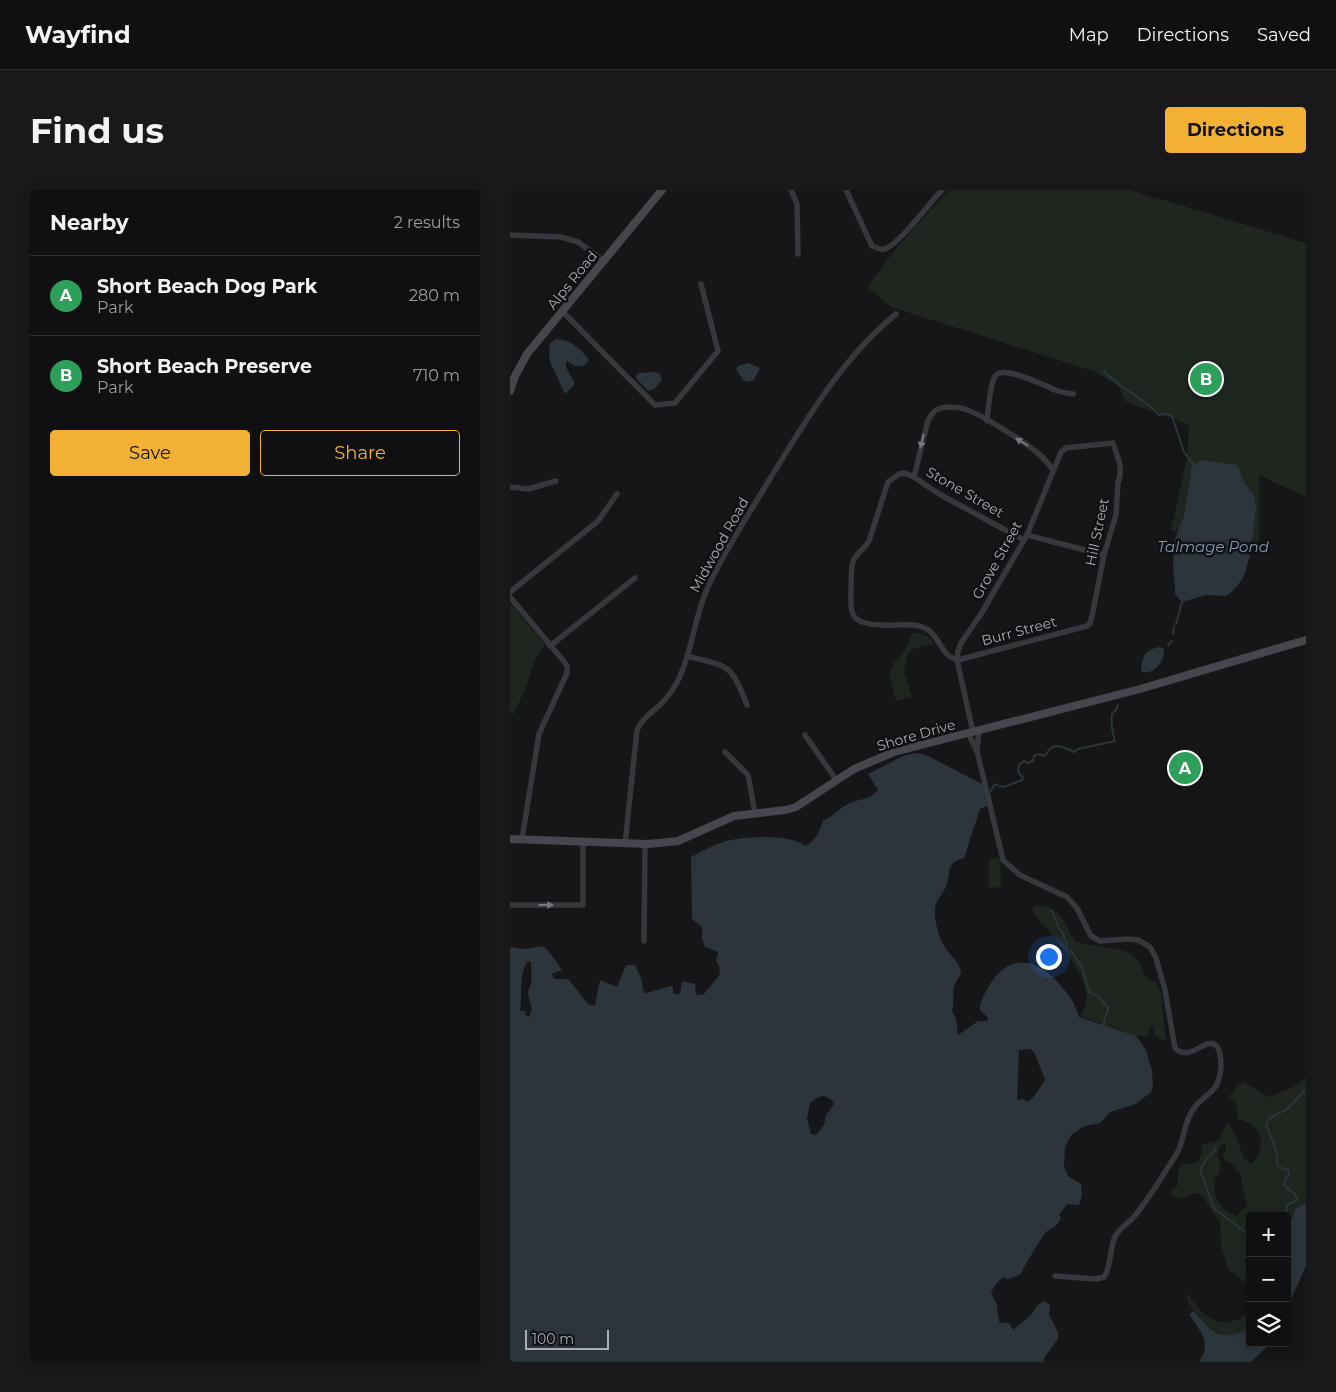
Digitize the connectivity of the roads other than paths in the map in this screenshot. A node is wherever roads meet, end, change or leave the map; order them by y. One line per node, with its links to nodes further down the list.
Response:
1 (662, 190): 7 (main road, Alps Road)
2 (791, 190): 6 (street)
3 (846, 190): 4 (street)
4 (942, 190)
5 (510, 235): 7 (street)
6 (798, 254)
7 (604, 261): 9 (main road, Alps Road)
8 (701, 284): 9 (street)
9 (562, 311): 11 (main road, Alps Road)
10 (896, 314): 28 (street, Midwood Road)
11 (510, 391)
12 (1073, 394): 13 (street)
13 (987, 421): 15 (street, one-way to 13); 16 (street, one-way to 16)
14 (1114, 443): 15 (street, Grove Street); 21 (street, Hill Street)
15 (1053, 470): 20 (street, Grove Street)
16 (914, 477): 20 (street, Stone Street); 29 (street, Stone Street)
17 (556, 481): 18 (street)
18 (510, 487)
19 (617, 494): 23 (street)
20 (1026, 538): 21 (street, Stone Street); 29 (street, Grove Street)
21 (1104, 555): 25 (street, Hill Street)
22 (635, 578): 27 (street)
23 (510, 592)
24 (510, 597): 27 (street)
25 (1087, 626): 29 (street, Burr Street)
26 (1306, 640): 31 (main road, Shore Drive)
27 (550, 646): 38 (street)
28 (687, 656): 30 (street); 40 (street, Midwood Road)
29 (957, 660): 31 (street)
30 (747, 705)
31 (974, 732): 33 (street); 33 (street); 35 (main road, Shore Drive)
32 (805, 735): 35 (street)
33 (977, 751): 44 (street)
34 (725, 752): 36 (street)
35 (837, 781): 36 (main road, Shore Drive)
36 (755, 813): 41 (main road, Shore Drive)
37 (510, 839): 38 (main road, Shore Drive)
38 (522, 839): 39 (main road, Shore Drive)
39 (582, 842): 40 (main road, Shore Drive); 42 (street, one-way to 39)
40 (625, 844): 41 (main road, Shore Drive)
41 (645, 844): 43 (street)
42 (510, 905)
43 (644, 941)
44 (1055, 1276)

